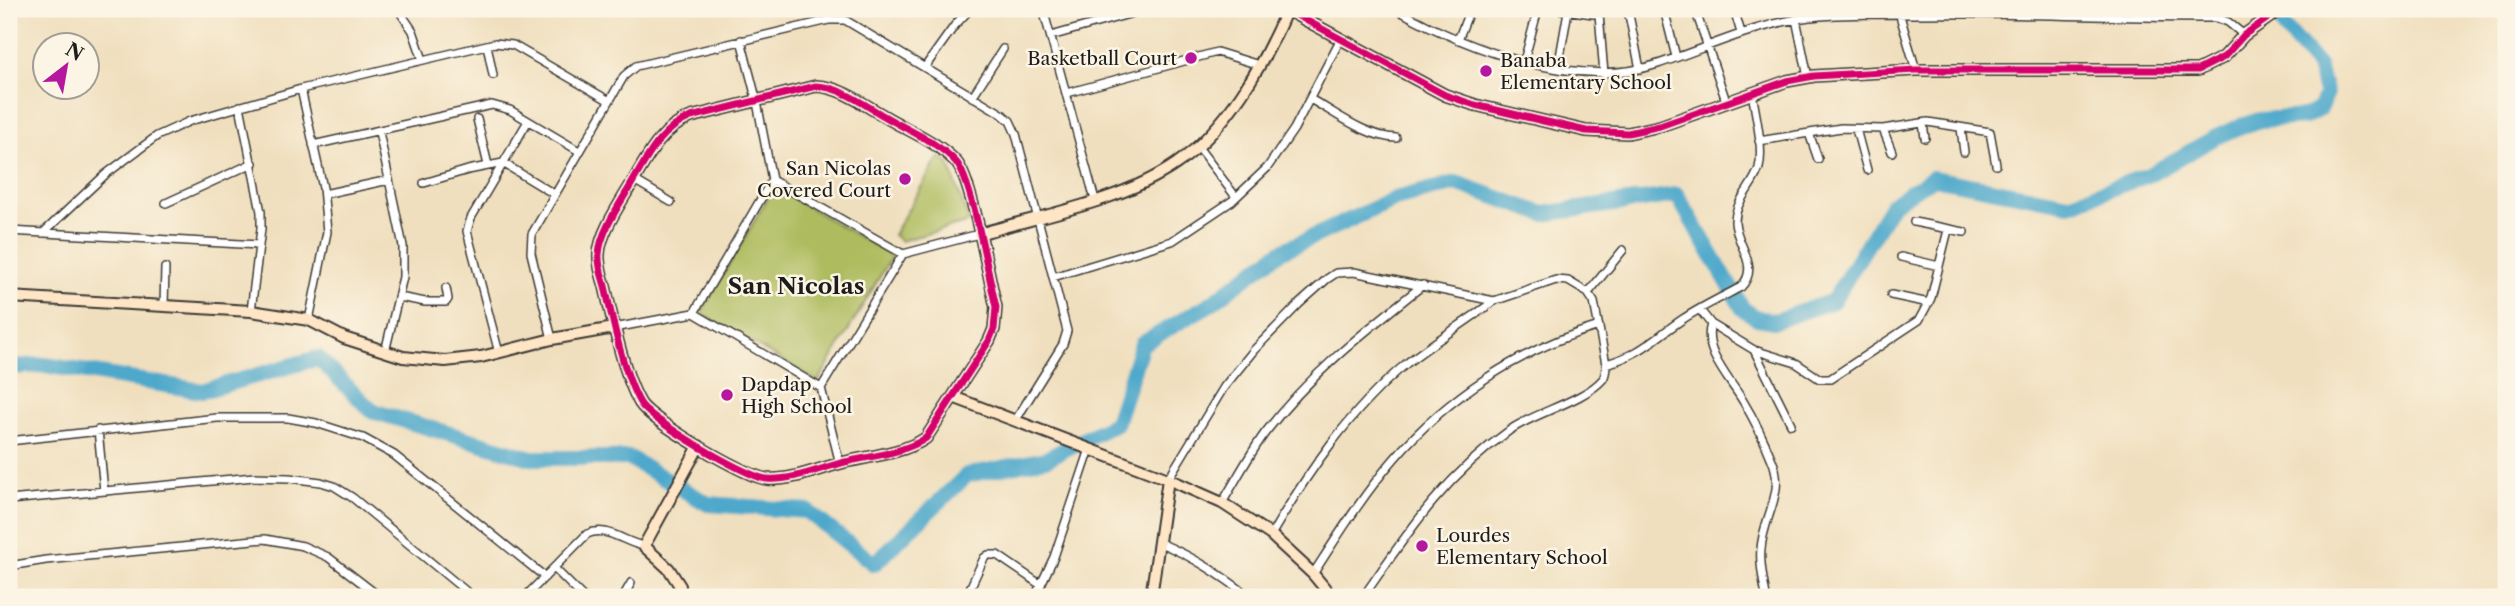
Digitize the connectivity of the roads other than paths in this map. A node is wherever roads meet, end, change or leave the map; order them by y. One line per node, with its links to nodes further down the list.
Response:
1 (398, 9): 36 (street)
2 (968, 9): 39 (street)
3 (1043, 9): 28 (street)
4 (1147, 9): 28 (street)
5 (1269, 9): 20 (street)
6 (1396, 9): 31 (street)
7 (1471, 9): 31 (street)
8 (1538, 9): 37 (street)
9 (1558, 9): 16 (street)
10 (1630, 9): 23 (street); 41 (street)
11 (1664, 9): 35 (street)
12 (1695, 9): 32 (street)
13 (1734, 9): 26 (street)
14 (2142, 9): 24 (street)
15 (2281, 9): 27 (street)
16 (1568, 11): 23 (street); 40 (street)
17 (1898, 11): 18 (street); 21 (street); 42 (street)
18 (1996, 11): 19 (street)
19 (2025, 11): 22 (street)
20 (1286, 12): 30 (street); 38 (street)
21 (1830, 12): 25 (street)
22 (2055, 12): 24 (street)
23 (1599, 14): 43 (street)
24 (2143, 18): 27 (street)
25 (1796, 19): 26 (street); 45 (street)
26 (1741, 33): 32 (street)
27 (2244, 35): 42 (street)
28 (1051, 36): 48 (street)
29 (741, 40): 39 (street); 51 (street); 53 (street)
30 (1340, 40): 50 (street); 52 (street)
31 (1458, 40): 37 (street)
32 (1708, 44): 35 (street); 52 (street)
33 (487, 45): 36 (street); 44 (street); 51 (street)
34 (1003, 49): 49 (street)
35 (1676, 57): 41 (street)
36 (423, 60): 46 (street)
37 (1524, 61): 40 (street)
38 (1259, 65): 48 (street); 67 (street)
39 (925, 67): 49 (street)
40 (1558, 68): 43 (street)
41 (1640, 68): 43 (street)
42 (1916, 70): 45 (street)
43 (1604, 74)
44 (494, 75)
45 (1808, 78): 47 (street)
46 (301, 89): 54 (street); 66 (street)
47 (1752, 92): 52 (street); 65 (street)
48 (1067, 93): 84 (street)
49 (972, 97): 87 (street)
50 (1310, 99): 63 (street); 83 (street)
51 (608, 100): 68 (street)
52 (1726, 101)
53 (757, 102): 78 (street); 79 (street); 93 (street)
54 (240, 106): 72 (street); 92 (street)
55 (477, 119): 74 (street)
56 (528, 121): 61 (street); 68 (street); 73 (street)
57 (1923, 123): 58 (street); 59 (street); 64 (street)
58 (1961, 128): 70 (street); 75 (street)
59 (1883, 129): 60 (street); 69 (street)
60 (1856, 130): 62 (street); 76 (street)
61 (379, 132): 66 (street); 77 (street)
62 (1809, 133): 65 (street); 71 (street)
63 (1396, 138)
64 (1925, 138)
65 (1759, 141): 110 (street)
66 (313, 145): 81 (street)
67 (1198, 147): 83 (street); 84 (street)
68 (579, 151): 82 (street)
69 (1892, 152)
70 (1964, 152)
71 (1818, 159)
72 (253, 163): 86 (street); 94 (street)
73 (503, 163): 74 (street); 82 (street); 120 (street)
74 (488, 165): 80 (street)
75 (1996, 165)
76 (1867, 170)
77 (389, 180): 81 (street); 106 (street)
78 (634, 180): 85 (street); 116 (street)
79 (772, 180): 96 (street); 112 (street)
80 (424, 183)
81 (324, 194): 113 (street)
82 (554, 194): 117 (street)
83 (1236, 197): 100 (street)
84 (1095, 200): 87 (street)
85 (671, 202)
86 (166, 203)
87 (1037, 216): 93 (street); 100 (street)
88 (1914, 222): 89 (street)
89 (1948, 230): 91 (street); 98 (street)
90 (9, 231): 92 (street)
91 (1964, 232)
92 (43, 233): 94 (street)
93 (979, 234): 96 (street); 123 (street)
94 (259, 245): 111 (street)
95 (1623, 250): 103 (street)
96 (903, 254): 122 (street)
97 (1901, 257): 98 (street)
98 (1939, 266): 108 (street)
99 (165, 268): 109 (street)
100 (1053, 277): 124 (street)
101 (1423, 285): 107 (street); 131 (street); 134 (street)
102 (446, 288): 106 (street)
103 (1588, 292): 107 (street); 115 (street)
104 (1891, 295): 108 (street)
105 (9, 297): 109 (street)
106 (399, 298): 119 (street)
107 (1494, 301): 135 (street)
108 (1929, 303): 118 (street)
109 (164, 305): 111 (street)
110 (1700, 310): 114 (street); 121 (street)
111 (251, 312): 113 (street)
112 (694, 313): 116 (street); 122 (street)
113 (309, 320): 119 (street)
114 (1711, 324): 118 (street); 156 (street)
115 (1599, 326): 121 (street); 140 (street)
116 (614, 328): 117 (street); 128 (street)
117 (552, 339): 120 (street)
118 (1754, 349): 125 (street)
119 (385, 352): 120 (street)
120 (499, 353)
121 (1606, 363): 155 (street)
122 (821, 388): 130 (street)
123 (953, 397): 124 (street); 130 (street)
124 (1015, 421): 129 (street)
125 (1791, 424)
126 (98, 430): 127 (street); 132 (street); 141 (street)
127 (9, 441)
128 (699, 446): 130 (street); 137 (street)
129 (1086, 448): 131 (street); 143 (street)
130 (840, 464)
131 (1168, 479): 134 (street); 136 (street)
132 (104, 491): 133 (street); 145 (street)
133 (9, 500)
134 (1222, 503): 135 (street)
135 (1271, 535): 140 (street)
136 (1160, 543): 152 (street); 153 (street)
137 (643, 547): 139 (street); 149 (street)
138 (9, 566): 144 (street)
139 (554, 568): 141 (street); 147 (street)
140 (1313, 574): 154 (street)
141 (545, 577): 146 (street)
142 (631, 583): 148 (street)
143 (1041, 585): 150 (street); 151 (street)
144 (380, 597)
145 (473, 597)
146 (525, 597)
147 (583, 597)
148 (623, 597)
149 (676, 597)
150 (966, 597)
151 (1035, 597)
152 (1152, 597)
153 (1250, 597)
154 (1332, 597)
155 (1363, 597)
156 (1766, 597)

